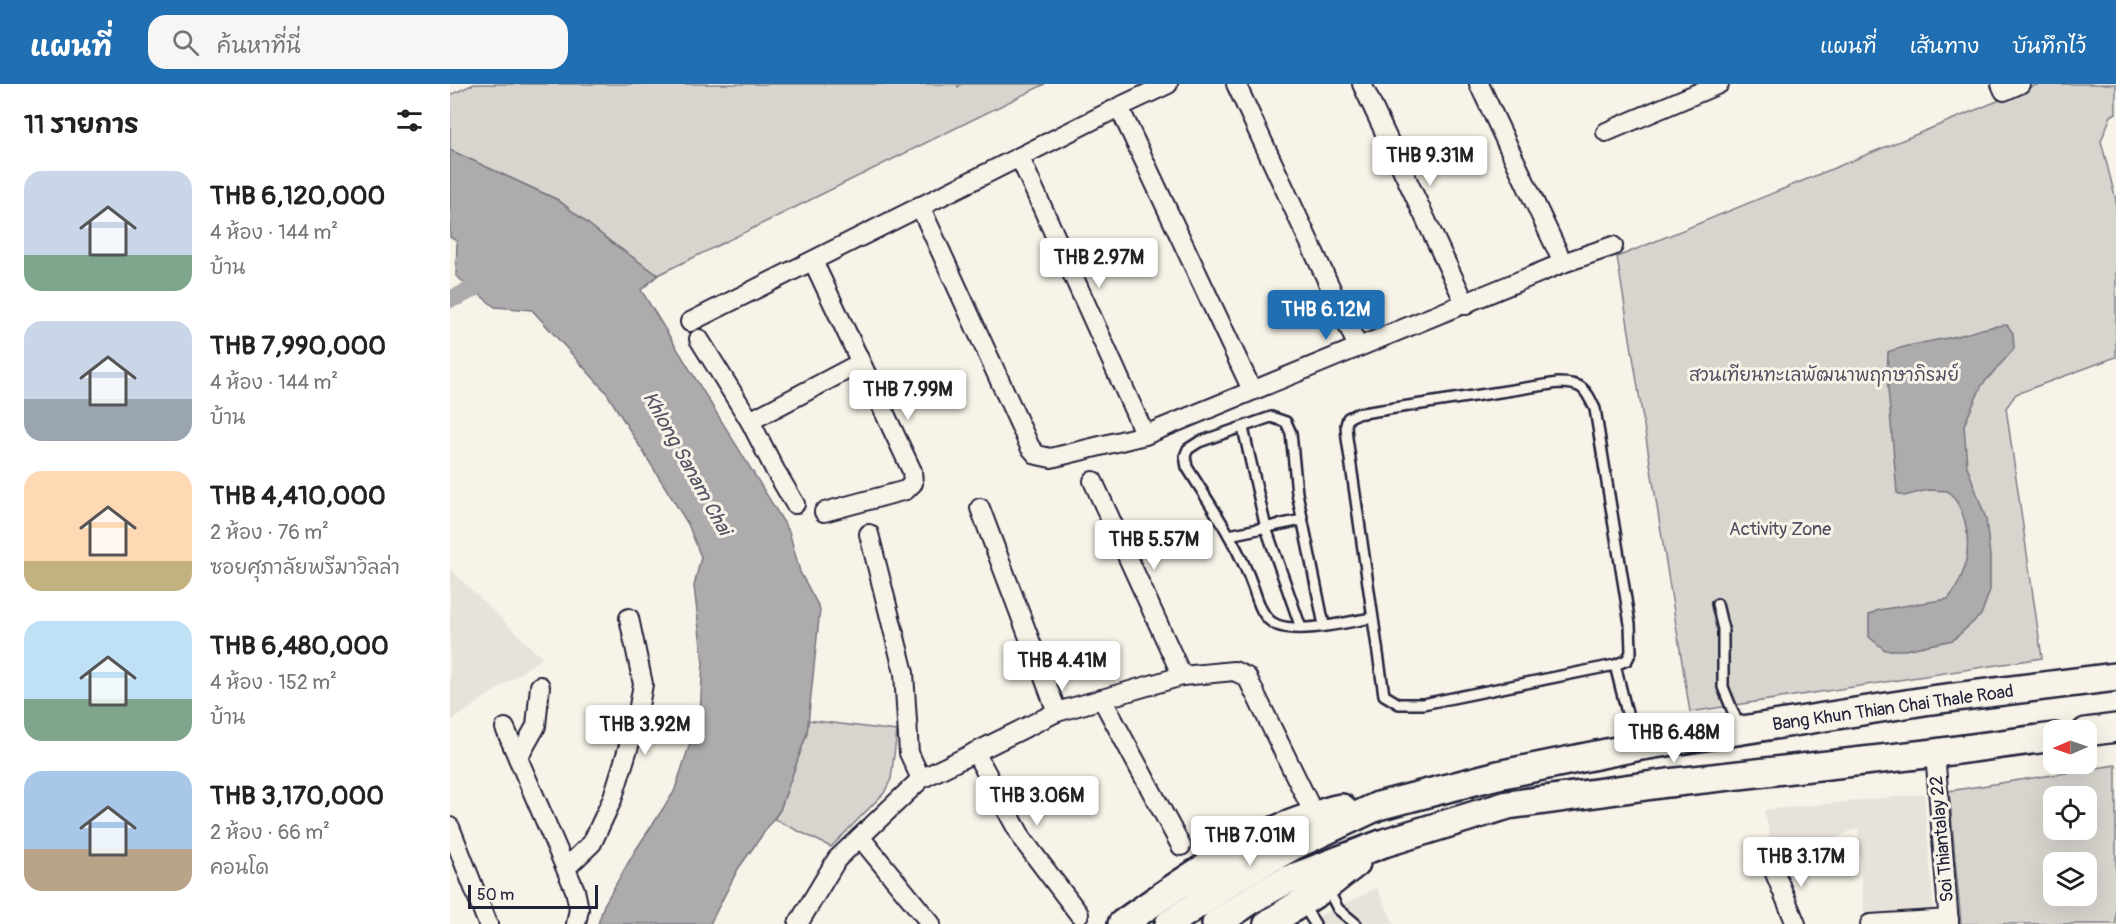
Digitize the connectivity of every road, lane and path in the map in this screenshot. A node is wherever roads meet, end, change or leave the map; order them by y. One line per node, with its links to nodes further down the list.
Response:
1 (1168, 84): 8 (street)
2 (1236, 84): 18 (street)
3 (1362, 84): 15 (street)
4 (1479, 84): 14 (street)
5 (1719, 84): 9 (street)
6 (2001, 84): 7 (street)
7 (2020, 84)
8 (1119, 106): 10 (street); 20 (street)
9 (1606, 132)
10 (1020, 158): 11 (street); 23 (street)
11 (920, 206): 13 (street); 23 (street)
12 (1613, 246): 14 (street)
13 (813, 261): 16 (street); 19 (street)
14 (1563, 263): 15 (street)
15 (1466, 305): 18 (street)
16 (690, 322)
17 (699, 339): 21 (street)
18 (1358, 347): 20 (street)
19 (860, 363): 21 (street); 27 (street)
20 (1252, 390): 23 (street)
21 (750, 421): 25 (street)
22 (1243, 428): 28 (lane); 29 (lane); 31 (lane)
23 (1145, 435)
24 (1093, 481): 38 (street)
25 (795, 504)
26 (980, 508): 42 (street)
27 (824, 512)
28 (1302, 520): 29 (lane); 35 (lane)
29 (1266, 528): 31 (lane); 36 (lane)
30 (869, 534): 52 (street)
31 (1229, 535): 36 (lane)
32 (1717, 604): 45 (lane)
33 (629, 618): 60 (street)
34 (1372, 618): 35 (lane); 37 (lane); 37 (lane)
35 (1324, 625): 36 (lane)
36 (1301, 628)
37 (1615, 665): 48 (lane)
38 (1182, 676): 41 (street); 54 (street)
39 (2116, 677): 45 (main road, Bang Khun Thian Chai Thale Road)
40 (540, 686): 51 (street)
41 (1102, 699): 42 (street); 58 (street)
42 (1057, 712): 49 (street)
43 (505, 728): 51 (street)
44 (2116, 728): 46 (main road)
45 (1740, 731): 48 (main road, Bang Khun Thian Chai Thale Road)
46 (2097, 731)
47 (2043, 738): 50 (main road)
48 (1636, 747): 53 (main road, Bang Khun Thian Chai Thale Road)
49 (975, 753): 52 (street); 63 (street)
50 (1935, 753): 57 (main road); 65 (street, Soi Thiantalay 22)
51 (518, 758): 60 (street)
52 (921, 779): 56 (street)
53 (1378, 806): 54 (main road); 71 (main road, Bang Khun Thian Chai Thale Road)
54 (1315, 816): 70 (main road)
55 (450, 827): 66 (street)
56 (860, 837): 68 (street); 69 (street)
57 (1384, 843): 61 (main road); 72 (main road)
58 (1181, 846)
59 (1772, 866): 75 (street)
60 (566, 868): 67 (street)
61 (1326, 886): 62 (main road); 64 (lane)
62 (1308, 913): 73 (main road)
63 (1079, 914)
64 (1353, 922): 74 (lane)
65 (1949, 922): 76 (street)
66 (488, 924)
67 (576, 924)
68 (798, 924)
69 (932, 924)
70 (1122, 924)
71 (1169, 924)
72 (1216, 924)
73 (1268, 924)
74 (1340, 924)
75 (1796, 924)
76 (1869, 924)

